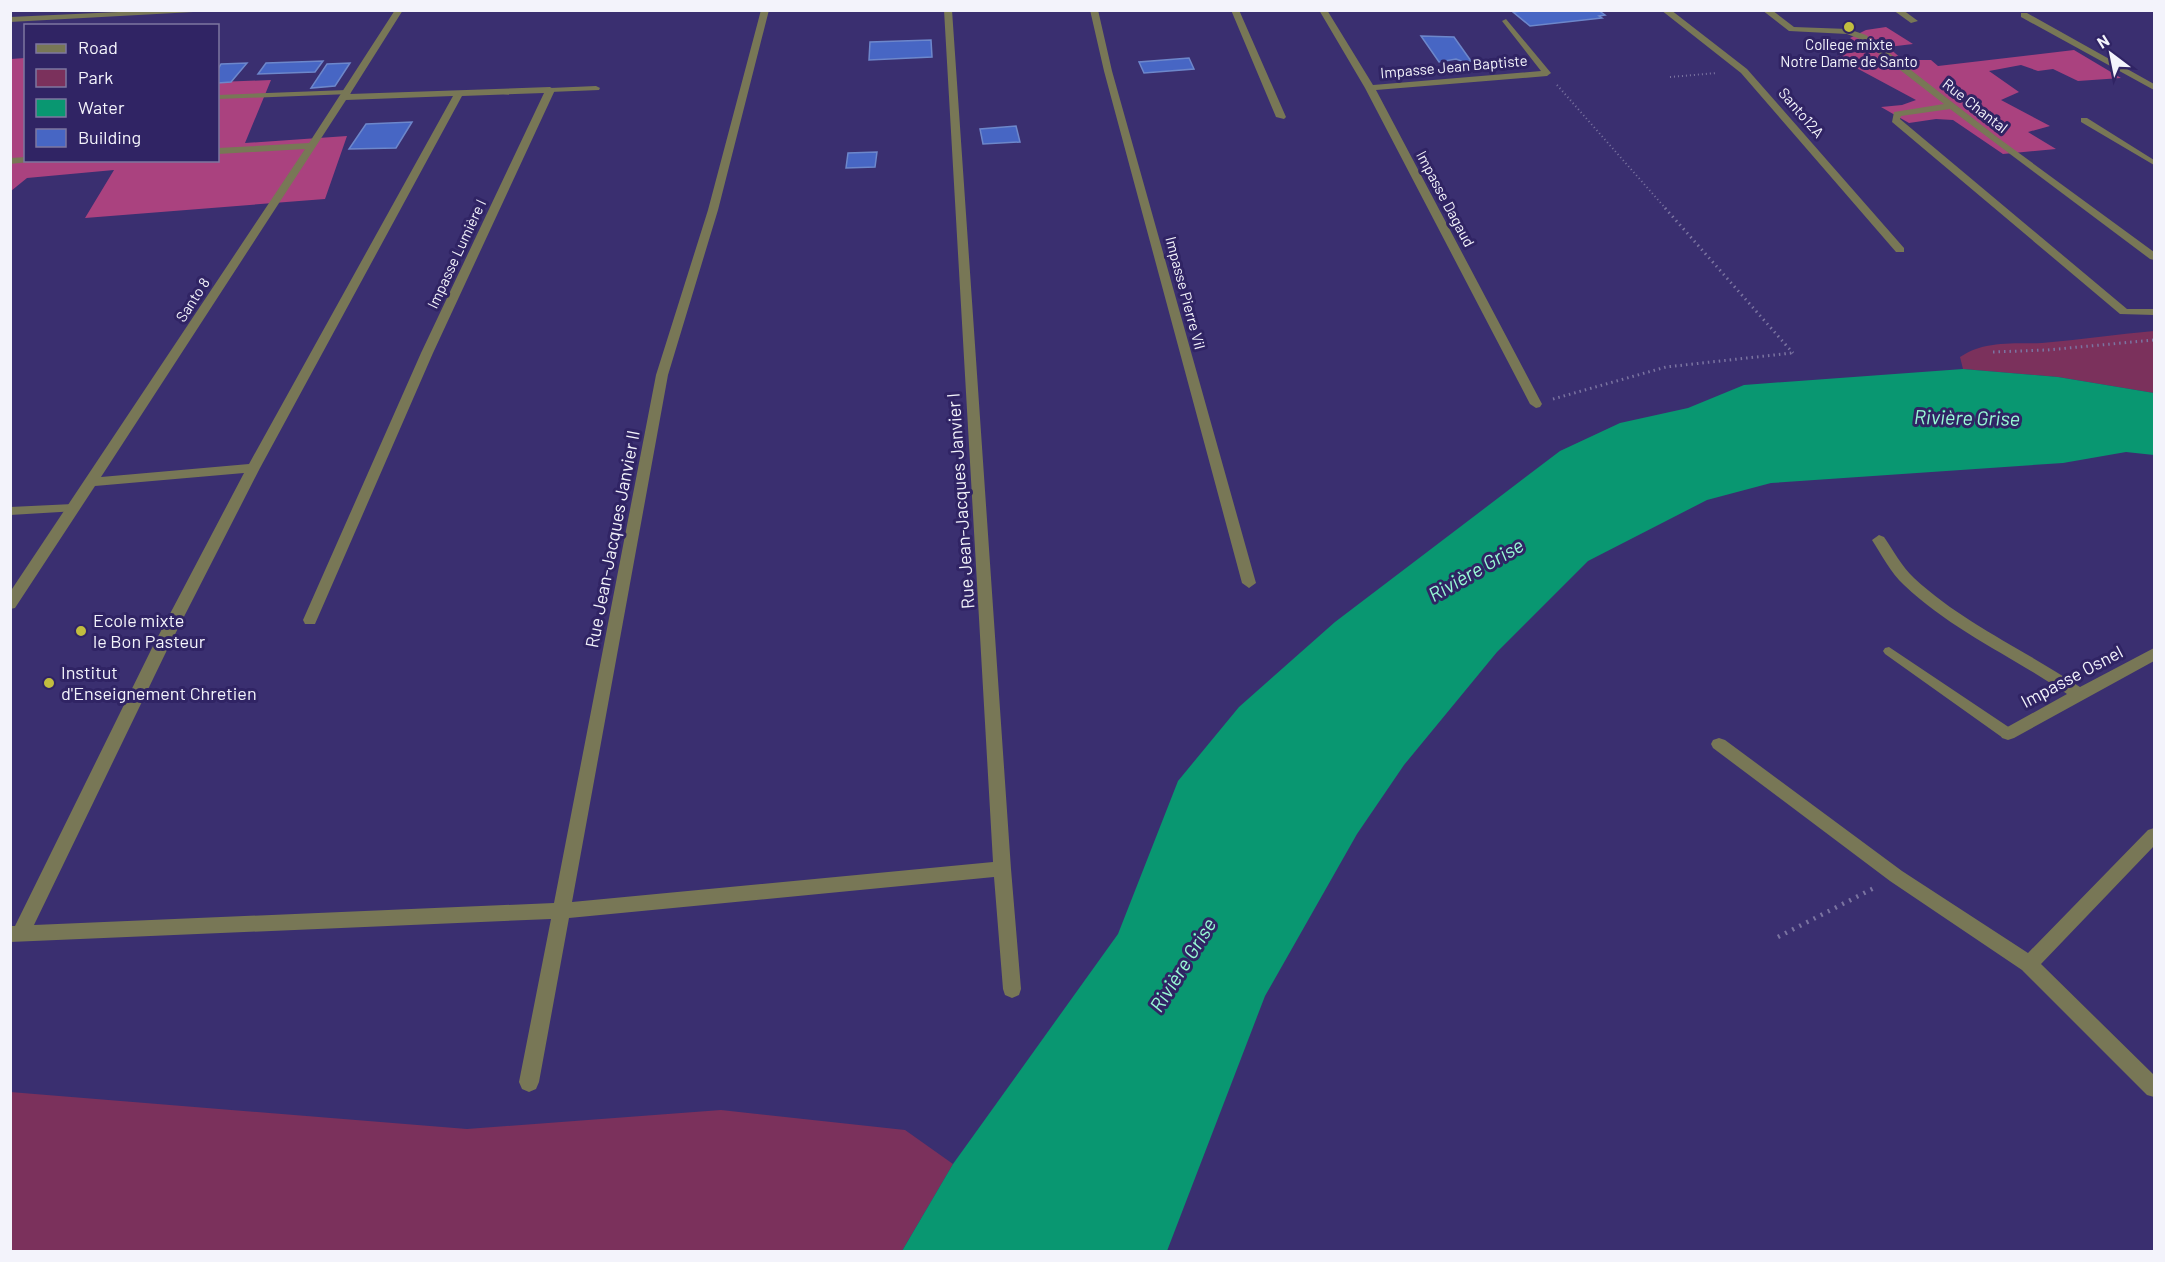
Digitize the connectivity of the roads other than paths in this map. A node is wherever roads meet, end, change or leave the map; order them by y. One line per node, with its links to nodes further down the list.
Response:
1 (226, 10): 12 (street)
2 (399, 10): 20 (street, Santo 8)
3 (765, 10): 47 (street, Rue Jean-Jacques Janvier II)
4 (948, 10): 46 (street, Rue Jean-Jacques Janvier I)
5 (1094, 10): 37 (street, Impasse Pierre Vil)
6 (1236, 10): 23 (street)
7 (1323, 10): 17 (street, Impasse Dagaud)
8 (1665, 10): 28 (street, Santo12A)
9 (1766, 10): 22 (street, Rue Chantal)
10 (1897, 10): 14 (street)
11 (2024, 15): 15 (street)
12 (10, 20)
13 (1506, 21): 17 (street, Impasse Jean Baptiste)
14 (1914, 21)
15 (2154, 87)
16 (596, 88): 18 (lane)
17 (1370, 88): 31 (street, Impasse Dagaud)
18 (550, 90): 19 (street); 39 (street, Impasse Lumière I)
19 (459, 93): 20 (street); 32 (street)
20 (345, 94): 21 (lane); 25 (street, Santo 8)
21 (219, 97)
22 (1951, 106): 29 (street, Rue Chantal); 30 (street)
23 (1281, 117)
24 (2084, 120): 27 (lane)
25 (312, 146): 26 (street); 33 (street, Santo 8)
26 (219, 151)
27 (2154, 163)
28 (1900, 250)
29 (2154, 257)
30 (2154, 312)
31 (1536, 404)
32 (254, 468): 33 (street); 48 (street)
33 (91, 482): 34 (street, Santo 8)
34 (73, 508): 35 (lane); 38 (street, Santo 8)
35 (10, 512)
36 (1879, 540): 42 (street)
37 (1249, 583)
38 (10, 604)
39 (310, 620)
40 (1889, 651): 43 (lane)
41 (2154, 654): 42 (street, Impasse Osnel)
42 (2080, 695): 43 (street, Impasse Osnel)
43 (2008, 734)
44 (1719, 744): 49 (street)
45 (2154, 835): 49 (street)
46 (1002, 869): 47 (street); 50 (street, Rue Jean-Jacques Janvier I)
47 (561, 911): 48 (street); 51 (street, Rue Jean-Jacques Janvier II)
48 (16, 933)
49 (2029, 964): 52 (street)
50 (1012, 989)
51 (529, 1082)
52 (2154, 1088)

